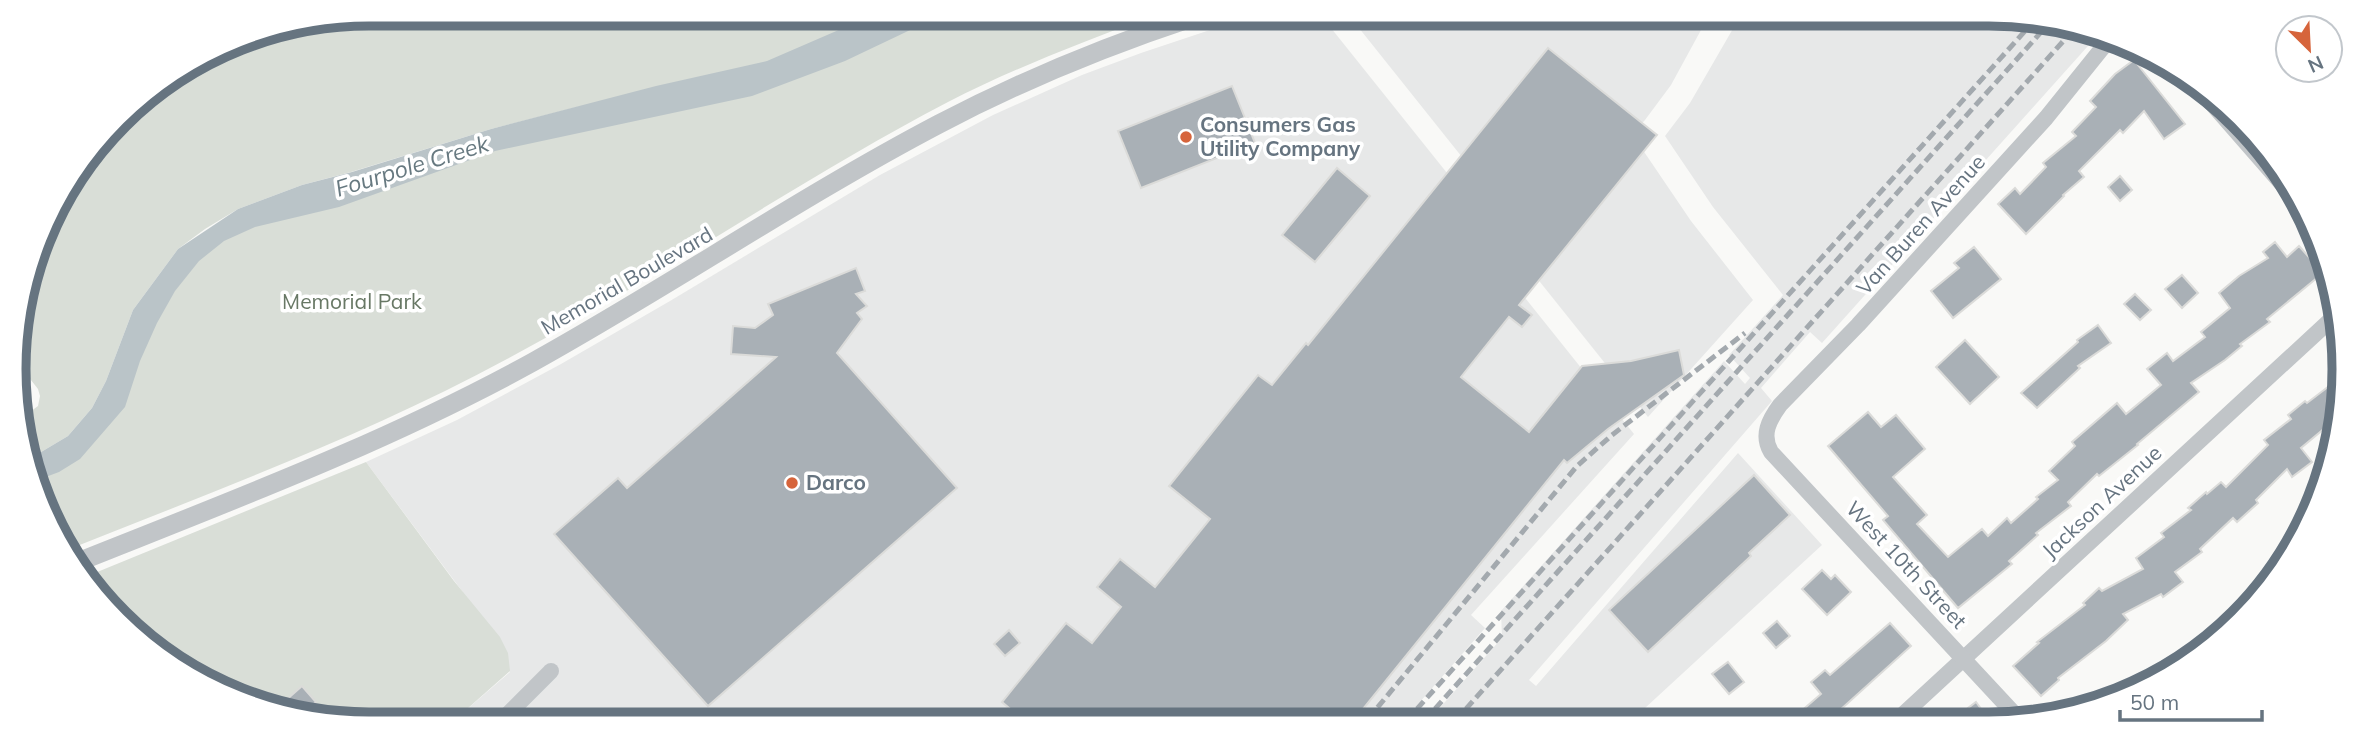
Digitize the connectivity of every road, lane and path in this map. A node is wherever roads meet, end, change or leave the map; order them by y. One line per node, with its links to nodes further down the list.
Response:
1 (1170, 26): 7 (street, Memorial Boulevard)
2 (2104, 46): 6 (street, Van Buren Avenue)
3 (2241, 137): 4 (street)
4 (2260, 158)
5 (2329, 322): 8 (street, Jackson Avenue)
6 (1766, 435): 8 (street, West 10th Street)
7 (84, 559)
8 (1964, 658): 10 (street, West 10th Street); 12 (street, Jackson Avenue)
9 (551, 671): 11 (street)
10 (2012, 711)
11 (510, 712)
12 (1906, 712)

